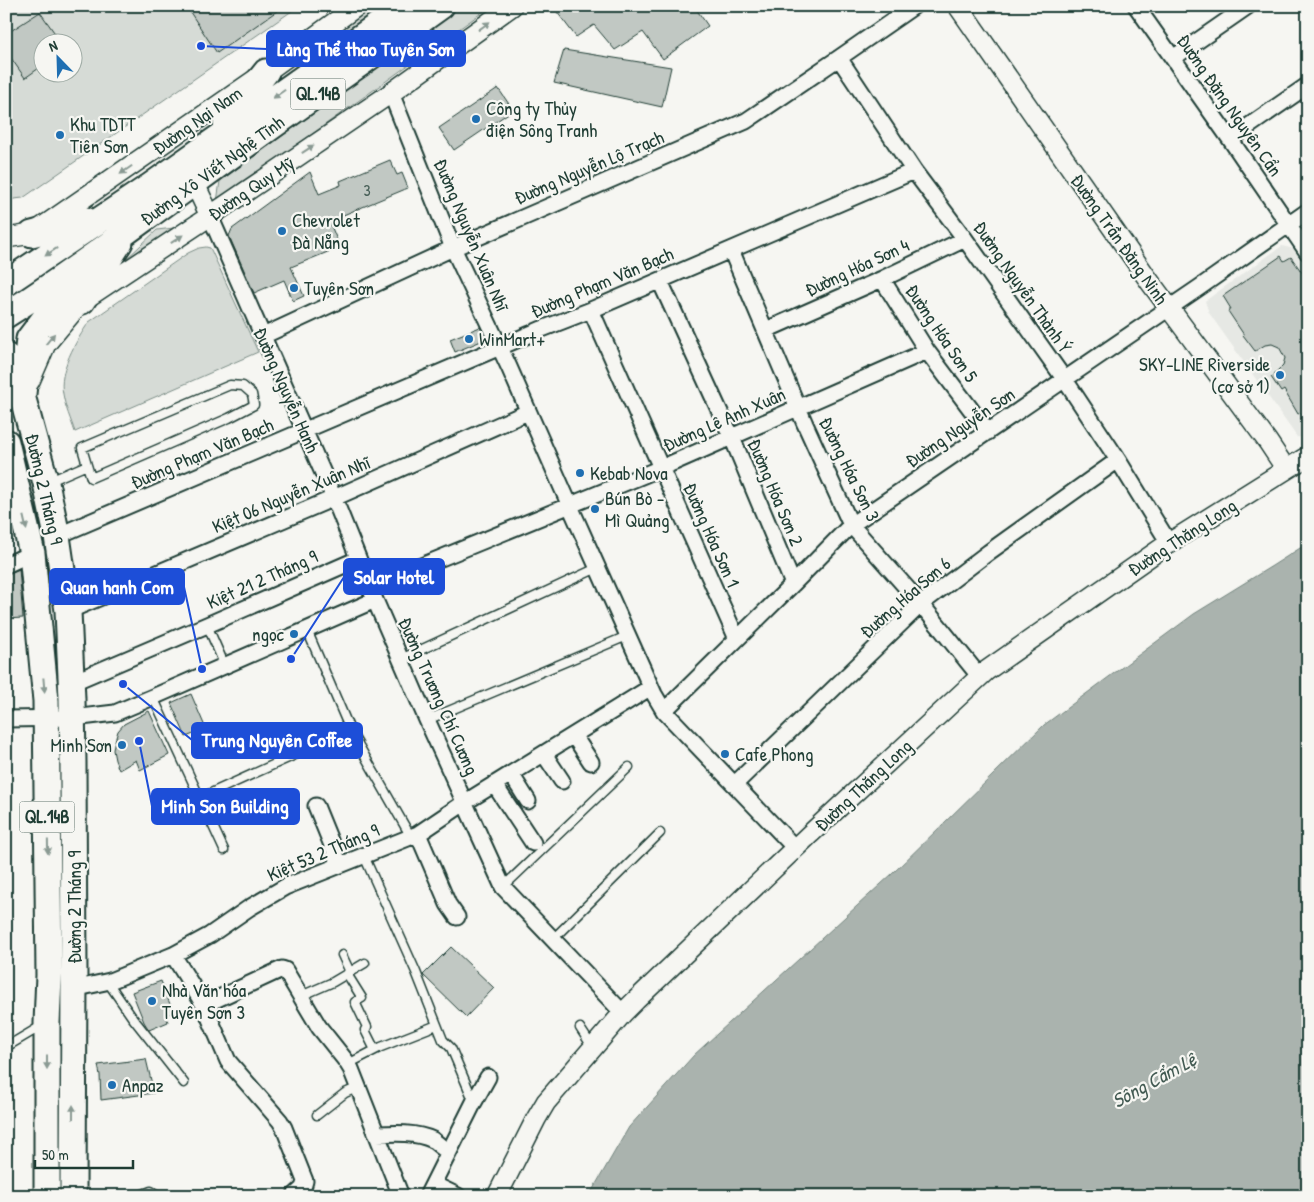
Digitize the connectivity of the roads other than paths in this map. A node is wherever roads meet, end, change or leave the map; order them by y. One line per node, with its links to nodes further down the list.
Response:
1 (357, 6): 11 (street, Đường Nại Nam)
2 (405, 6): 15 (highway, Đường Xô Viết Nghệ Tĩnh / QL.14B, one-way to 15)
3 (441, 6): 17 (highway, Đường Xô Viết Nghệ Tĩnh / QL.14B)
4 (512, 6): 13 (street, Đường Quy Mỹ, one-way to 4)
5 (914, 6): 9 (street, Đường Nguyễn Lộ Trạch)
6 (958, 6): 34 (street, Đường Trần Đăng Ninh)
7 (1136, 6): 10 (street, Đường Đặng Nguyên Cẩn)
8 (1248, 6): 10 (street)
9 (839, 58): 16 (street, Đường Nguyễn Thành Ý); 26 (street, Đường Nguyễn Lộ Trạch)
10 (1173, 58): 14 (street, Đường Đặng Nguyên Cẩn)
11 (266, 72): 15 (highway); 23 (street, Đường Nại Nam, one-way to 23)
12 (1308, 85): 14 (street)
13 (391, 93): 20 (street, Đường Quy Mỹ, one-way to 13); 26 (street, Đường Nguyễn Xuân Nhĩ)
14 (1230, 139): 21 (street, Đường Đặng Nguyên Cẩn)
15 (209, 144): 19 (highway, Đường Xô Viết Nghệ Tĩnh / QL.14B)
16 (914, 171): 25 (street, Đường Nguyễn Thành Ý); 27 (street, Đường Phạm Văn Bạch)
17 (194, 182): 20 (street, Đường Nguyễn Hanh); 22 (highway, Đường Xô Viết Nghệ Tĩnh / QL.14B)
18 (1308, 211): 21 (street, Đường Nguyễn Sơn)
19 (105, 215): 23 (highway); 32 (highway, Đường Xô Viết Nghệ Tĩnh / QL.14B, one-way to 32)
20 (210, 216): 33 (street, Đường Quy Mỹ, one-way to 20); 38 (street, Đường Nguyễn Hanh)
21 (1289, 224): 28 (street, Đường Đặng Nguyên Cẩn); 34 (street, Đường Nguyễn Sơn)
22 (126, 233): 29 (highway, Đường Xô Viết Nghệ Tĩnh / QL.14B); 33 (highway)
23 (32, 234): 24 (street, Đường Nại Nam)
24 (6, 238)
25 (965, 239): 30 (street, Đường Hóa Sơn 4); 42 (street, Đường Nguyễn Thành Ý)
26 (453, 248): 38 (street, Đường Nguyễn Lộ Trạch); 39 (street, Đường Nguyễn Xuân Nhĩ)
27 (730, 250): 31 (street, Đường Phạm Văn Bạch); 37 (street, Đường Hóa Sơn 3)
28 (1308, 253)
29 (92, 256): 36 (highway, Đường Xô Viết Nghệ Tĩnh / QL.14B); 43 (highway)
30 (882, 279): 37 (street, Đường Hóa Sơn 4); 40 (street, Đường Hóa Sơn 5)
31 (660, 281): 35 (street, Đường Phạm Văn Bạch); 48 (street, Đường Hóa Sơn 2)
32 (6, 283)
33 (82, 301): 43 (street, Đường Quy Mỹ, one-way to 33)
34 (1168, 308): 42 (street, Đường Nguyễn Sơn); 54 (street, Đường Trần Đăng Ninh)
35 (591, 310): 39 (street, Đường Phạm Văn Bạch); 53 (street, Đường Hóa Sơn 1)
36 (6, 315)
37 (766, 330): 44 (street, Đường Hóa Sơn 3)
38 (262, 336): 46 (street, Đường Nguyễn Hanh)
39 (500, 347): 45 (street, Đường Nguyễn Xuân Nhĩ); 46 (street, Đường Phạm Văn Bạch)
40 (927, 351): 44 (street, Đường Lê Anh Xuân); 47 (street, Đường Hóa Sơn 5)
41 (6, 356): 43 (highway, Đường 2 Tháng 9 / QL.14B)
42 (1065, 380): 47 (street, Đường Nguyễn Sơn); 51 (street, Đường Nguyễn Thành Ý)
43 (23, 399): 55 (highway, Đường 2 Tháng 9 / QL.14B)
44 (798, 408): 48 (street, Đường Lê Anh Xuân); 58 (street, Đường Hóa Sơn 3)
45 (528, 412): 56 (street, Kiệt 06 Nguyễn Xuân Nhĩ); 57 (street, Đường Nguyễn Xuân Nhĩ)
46 (305, 430): 56 (street, Đường Nguyễn Hanh); 59 (street, Đường Phạm Văn Bạch)
47 (988, 432): 58 (street, Đường Nguyễn Sơn)
48 (731, 437): 53 (street, Đường Lê Anh Xuân); 65 (street, Đường Hóa Sơn 2)
49 (6, 442): 61 (highway, Đường 2 Tháng 9 / QL.14B, one-way to 61)
50 (1308, 456): 54 (street, Đường Thăng Long)
51 (1118, 460): 60 (street, Đường Nguyễn Thành Ý); 67 (street, Đường Hóa Sơn 6)
52 (87, 465): 52 (lane); 55 (lane)
53 (661, 468): 57 (street, Đường Lê Anh Xuân); 72 (street, Đường Hóa Sơn 1)
54 (1286, 469): 60 (street, Đường Thăng Long)
55 (46, 483): 59 (highway, Đường 2 Tháng 9 / QL.14B)
56 (334, 498): 62 (street, Đường Nguyễn Hanh); 68 (street, Kiệt 06 Nguyễn Xuân Nhĩ)
57 (570, 506): 64 (street, Đường Nguyễn Xuân Nhĩ); 66 (street, Đường Lê Anh Xuân)
58 (851, 525): 65 (street, Đường Nguyễn Sơn); 67 (street, Đường Hóa Sơn 3)
59 (57, 536): 68 (highway, Đường 2 Tháng 9 / QL.14B)
60 (1169, 543): 75 (street, Đường Thăng Long)
61 (32, 553): 63 (street); 80 (highway, Đường 2 Tháng 9 / QL.14B, one-way to 80)
62 (358, 559): 66 (street, Đường Nguyễn Hanh); 69 (street, Kiệt 21 2 Tháng 9)
63 (6, 565)
64 (597, 568): 71 (street, Đường Nguyễn Xuân Nhĩ); 73 (lane)
65 (793, 584): 72 (street, Đường Nguyễn Sơn)
66 (372, 594): 70 (street); 73 (street, Đường Trương Chí Cương)
67 (921, 604): 75 (street, Đường Hóa Sơn 3); 92 (street, Đường Hóa Sơn 6)
68 (68, 611): 76 (highway, Đường 2 Tháng 9 / QL.14B)
69 (207, 625): 74 (lane); 76 (street, Kiệt 21 2 Tháng 9)
70 (306, 630): 74 (street); 84 (lane)
71 (627, 636): 77 (street, Đường Nguyễn Xuân Nhĩ); 83 (lane)
72 (737, 640): 79 (street, Đường Nguyễn Sơn)
73 (401, 660): 83 (street, Đường Trương Chí Cương)
74 (225, 666): 78 (street)
75 (980, 676): 100 (street, Đường Thăng Long)
76 (71, 683): 81 (highway, Đường 2 Tháng 9 / QL.14B)
77 (651, 687): 79 (street, Đường Nguyễn Xuân Nhĩ); 85 (street, Kiệt 53 2 Tháng 9)
78 (153, 698): 81 (street); 93 (lane)
79 (664, 711): 92 (street, Đường Nguyễn Xuân Nhĩ)
80 (46, 718): 81 (street); 82 (street); 116 (highway, Đường 2 Tháng 9 / QL.14B, one-way to 116)
81 (72, 718): 112 (highway, Đường 2 Tháng 9 / QL.14B)
82 (6, 719)
83 (427, 720): 95 (street, Đường Trương Chí Cương)
84 (350, 730): 93 (lane); 98 (lane)
85 (574, 736): 86 (street, Kiệt 53 2 Tháng 9); 87 (street)
86 (544, 754): 89 (street, Kiệt 53 2 Tháng 9); 90 (street)
87 (591, 762)
88 (629, 766): 104 (lane)
89 (511, 774): 91 (street, Kiệt 53 2 Tháng 9); 94 (street)
90 (562, 781)
91 (494, 784): 95 (street, Kiệt 53 2 Tháng 9); 99 (street)
92 (735, 784): 100 (street, Đường Nguyễn Xuân Nhĩ)
93 (200, 798): 101 (lane)
94 (528, 801)
95 (464, 803): 98 (street, Kiệt 53 2 Tháng 9); 104 (street, Đường Trương Chí Cương)
96 (316, 806): 103 (street)
97 (660, 833): 106 (lane)
98 (414, 836): 102 (street, Kiệt 53 2 Tháng 9); 105 (street)
99 (533, 843)
100 (795, 848): 115 (street, Đường Thăng Long)
101 (224, 850)
102 (364, 856): 103 (street, Kiệt 53 2 Tháng 9); 117 (lane)
103 (340, 865): 107 (street, Kiệt 53 2 Tháng 9)
104 (503, 887): 106 (street, Đường Trương Chí Cương)
105 (457, 917)
106 (553, 939): 115 (street, Đường Trương Chí Cương)
107 (173, 955): 111 (street, Kiệt 53 2 Tháng 9); 114 (street)
108 (342, 955): 110 (lane)
109 (365, 963): 110 (lane)
110 (348, 973): 113 (lane); 121 (lane)
111 (106, 982): 112 (street, Kiệt 53 2 Tháng 9); 124 (lane)
112 (73, 990): 132 (highway, Đường 2 Tháng 9 / QL.14B, one-way to 112)
113 (301, 996): 114 (street); 122 (street)
114 (204, 1004): 135 (street)
115 (623, 1013): 120 (street, Đường Thăng Long)
116 (47, 1023): 119 (lane); 131 (highway, Đường 2 Tháng 9 / QL.14B, one-way to 131)
117 (437, 1025): 121 (lane); 126 (lane)
118 (580, 1028): 120 (lane)
119 (6, 1047)
120 (593, 1048): 138 (street, Đường Thăng Long)
121 (376, 1050): 122 (lane)
122 (348, 1064): 125 (street)
123 (488, 1077): 126 (street)
124 (184, 1083)
125 (359, 1087): 127 (lane); 128 (street)
126 (474, 1102): 129 (street)
127 (317, 1115)
128 (377, 1134): 129 (street); 136 (street)
129 (449, 1152): 130 (street)
130 (430, 1190): 137 (street)
131 (47, 1196)
132 (73, 1196)
133 (138, 1196): 134 (lane)
134 (159, 1196)
135 (293, 1196)
136 (401, 1196)
137 (458, 1196)
138 (498, 1196)

